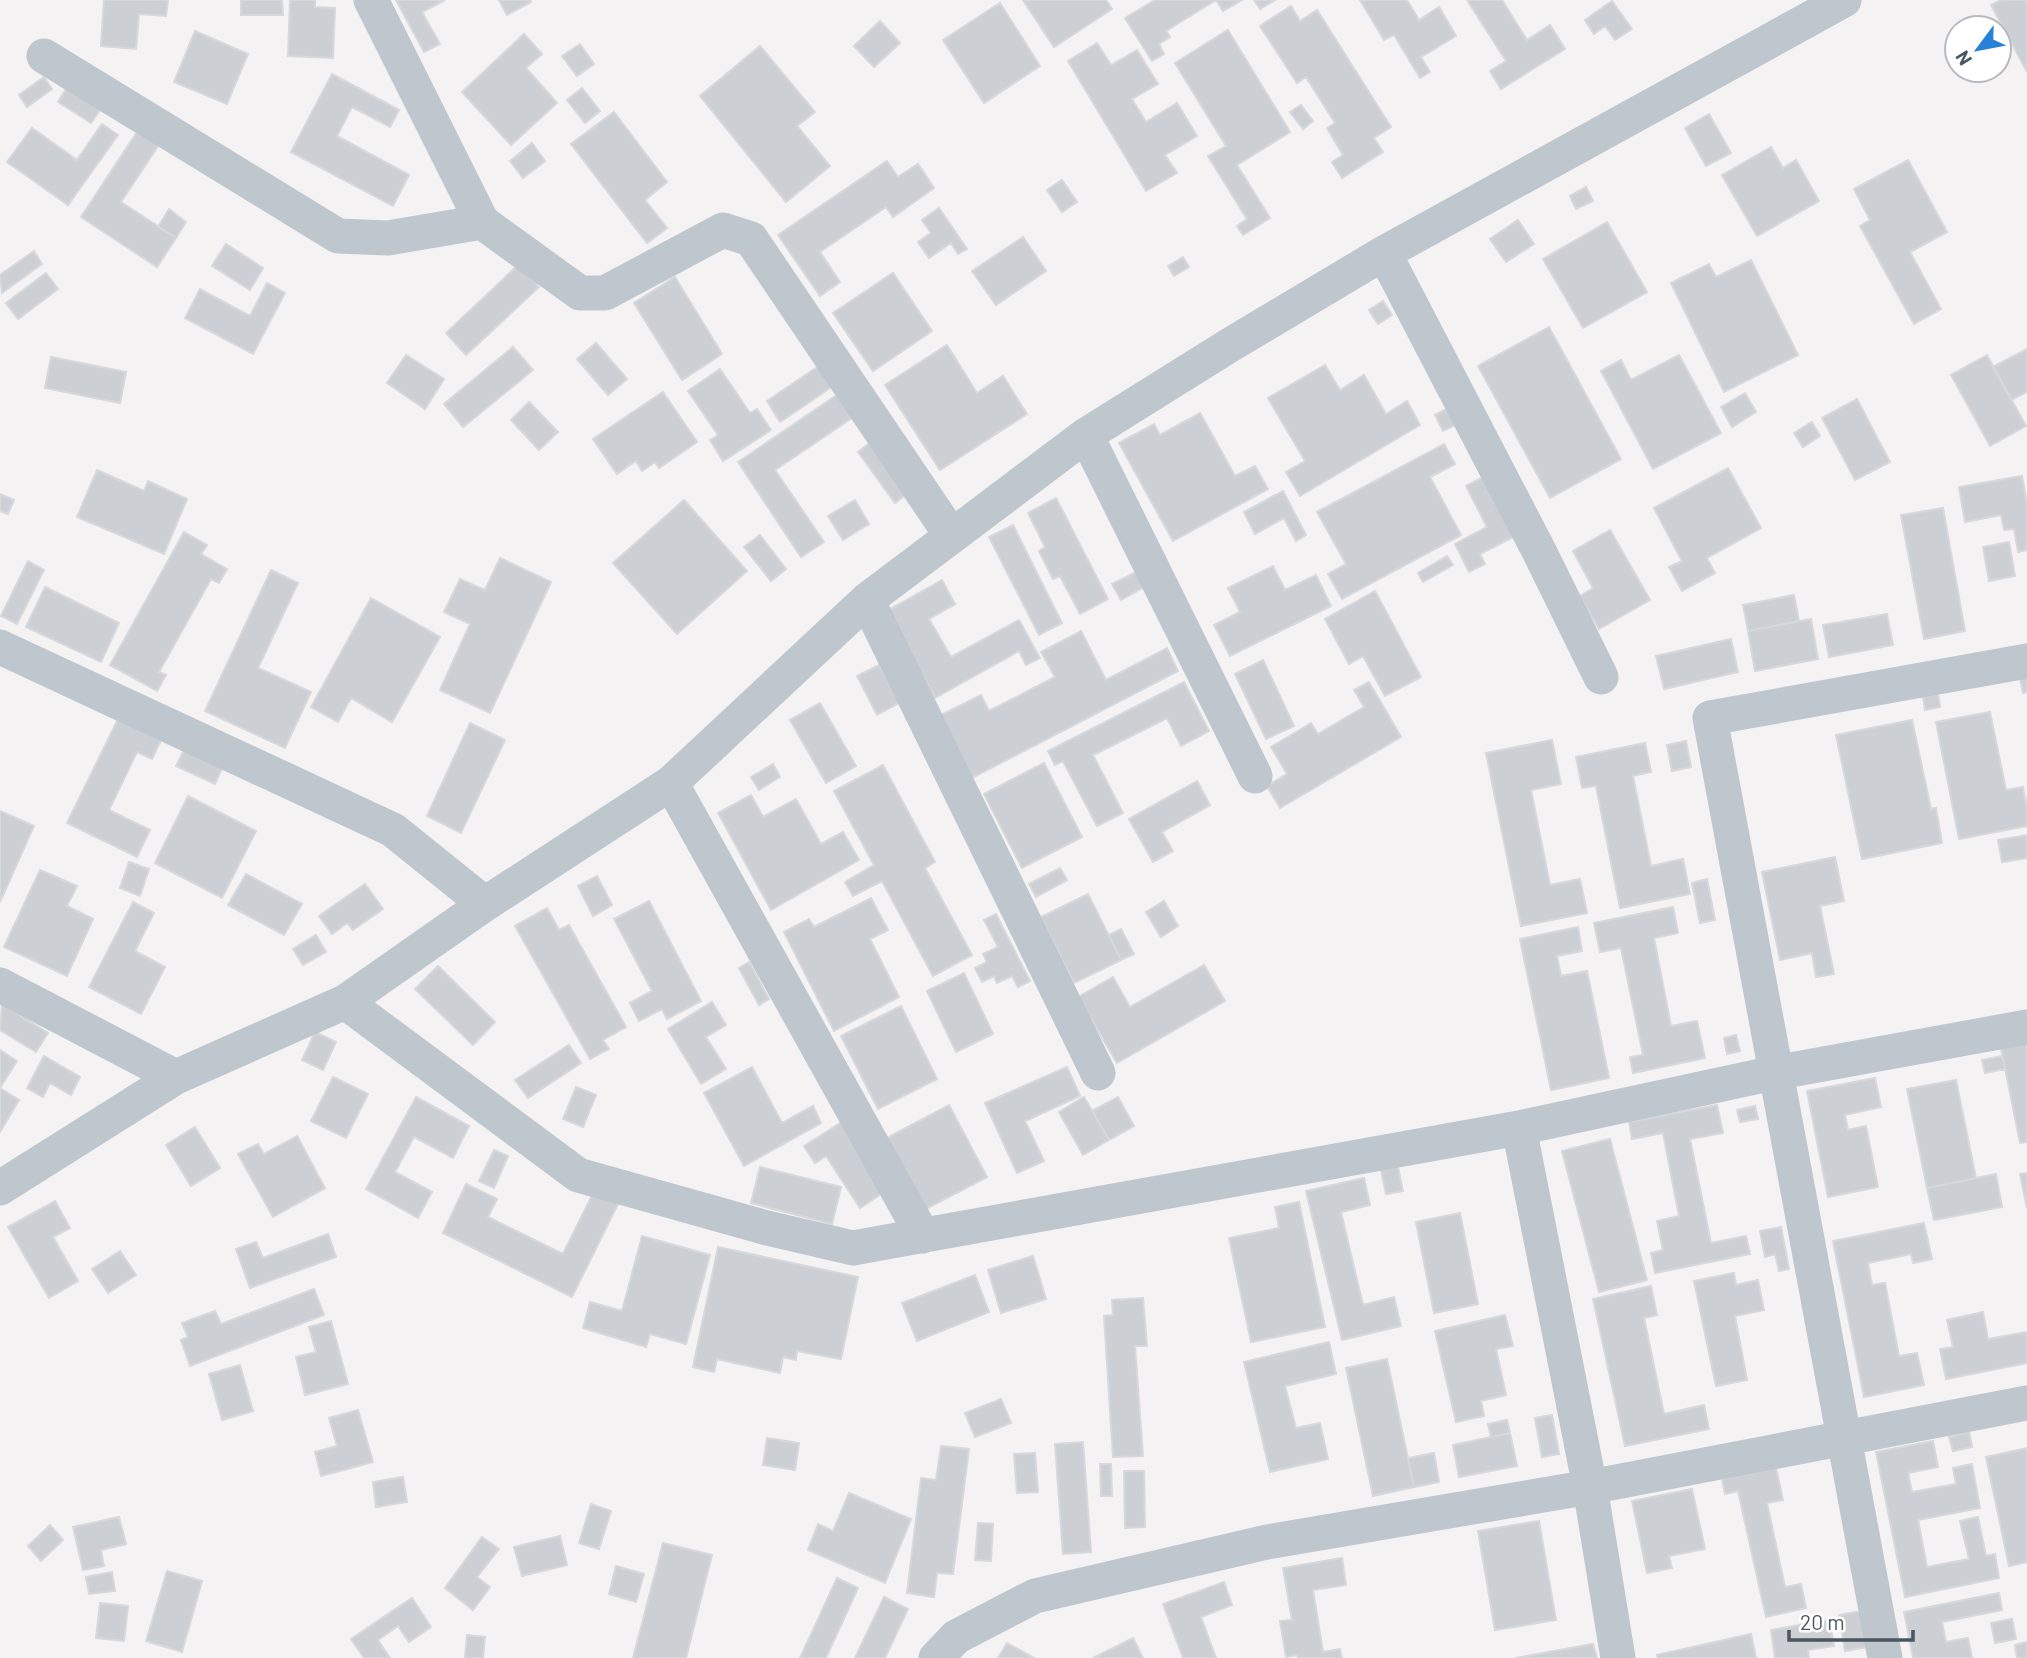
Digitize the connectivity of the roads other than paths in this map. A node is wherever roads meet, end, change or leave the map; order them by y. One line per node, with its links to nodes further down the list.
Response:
1 (371, 0): 4 (street)
2 (1844, 0): 5 (street)
3 (44, 56): 4 (street)
4 (482, 222): 7 (street)
5 (1384, 253): 6 (street); 11 (street)
6 (1086, 435): 7 (street); 12 (street)
7 (951, 535): 8 (street)
8 (867, 600): 13 (street); 18 (street)
9 (0, 647): 14 (street)
10 (2027, 661): 19 (street)
11 (1601, 677)
12 (1255, 776)
13 (671, 783): 14 (street); 23 (street)
14 (485, 904): 16 (street)
15 (0, 985): 20 (street)
16 (345, 1003): 20 (street); 23 (street)
17 (2027, 1027): 19 (street)
18 (1098, 1073)
19 (1774, 1073): 21 (street); 25 (street)
20 (176, 1077): 22 (street)
21 (1519, 1128): 23 (street); 26 (street)
22 (0, 1188)
23 (923, 1236)
24 (2027, 1403): 25 (street)
25 (1844, 1437): 26 (street); 29 (street)
26 (1590, 1487): 27 (street); 28 (street)
27 (936, 1658)
28 (1618, 1658)
29 (1885, 1658)

